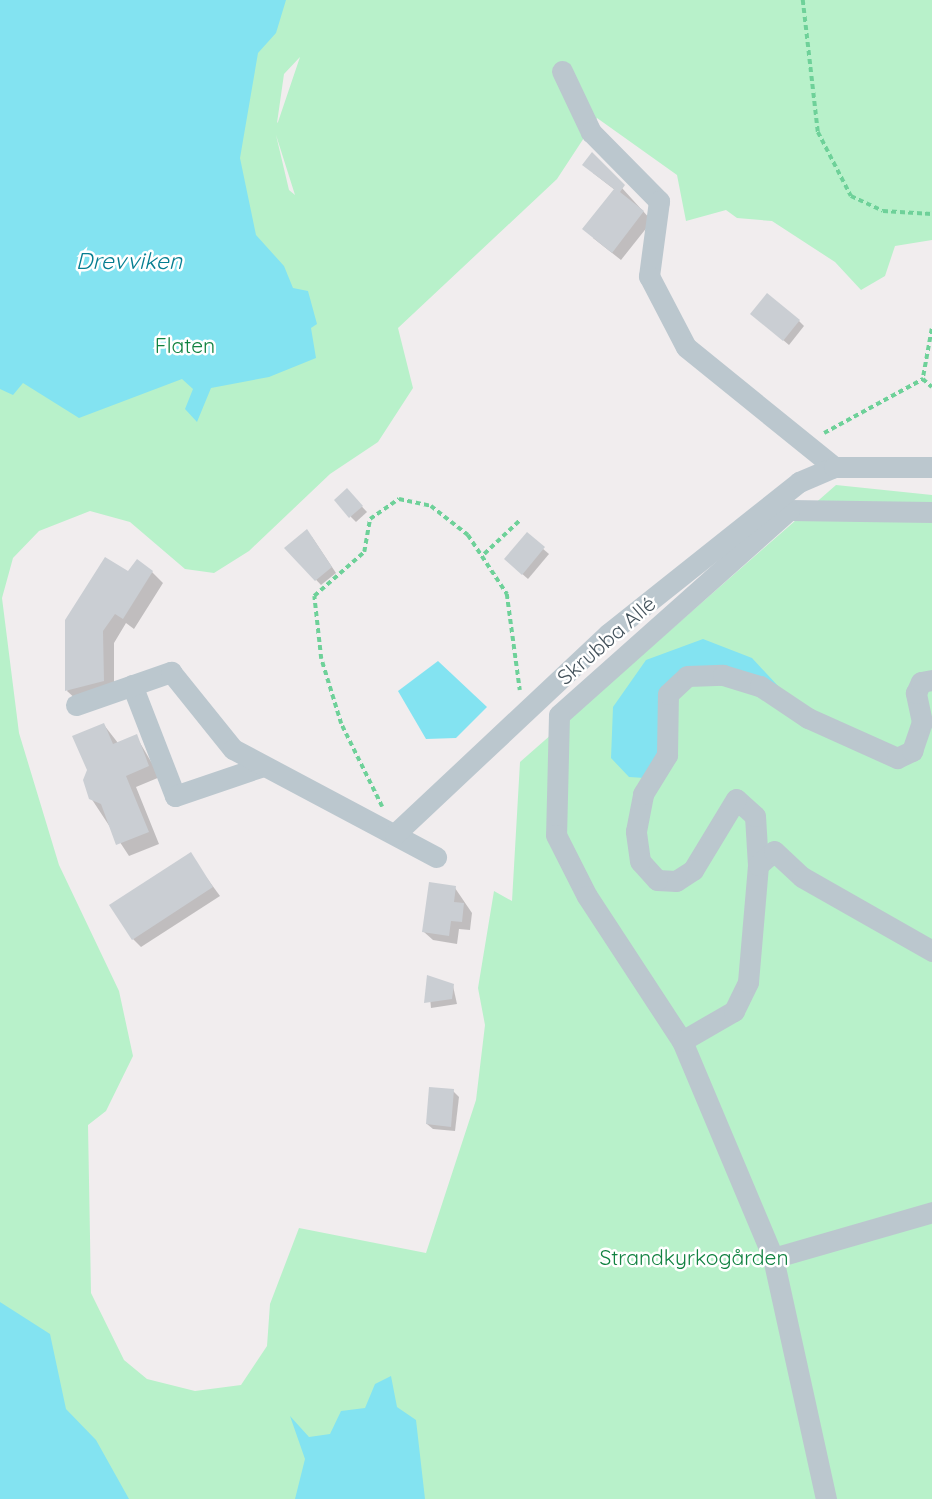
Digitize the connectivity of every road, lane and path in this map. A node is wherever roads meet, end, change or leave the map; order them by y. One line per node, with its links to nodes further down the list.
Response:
1 (803, 0): 3 (path)
2 (562, 71): 7 (street)
3 (932, 214)
4 (932, 329): 5 (path)
5 (923, 379): 6 (path); 7 (path)
6 (932, 387)
7 (809, 443): 8 (street)
8 (834, 467): 9 (street, Skrubba Allé); 16 (street, Skrubba Allé)
9 (932, 467)
10 (932, 512): 22 (street)
11 (519, 521): 12 (path)
12 (484, 554): 16 (path); 18 (path)
13 (932, 680): 20 (street)
14 (132, 685): 15 (street); 17 (street); 17 (street)
15 (76, 705)
16 (523, 714): 18 (street, Skrubba Allé)
17 (260, 767): 18 (street)
18 (395, 834): 19 (street)
19 (436, 858)
20 (758, 865): 21 (street); 22 (street)
21 (932, 951)
22 (682, 1041): 24 (street)
23 (932, 1212): 24 (street)
24 (773, 1258): 25 (street)
25 (826, 1499)

